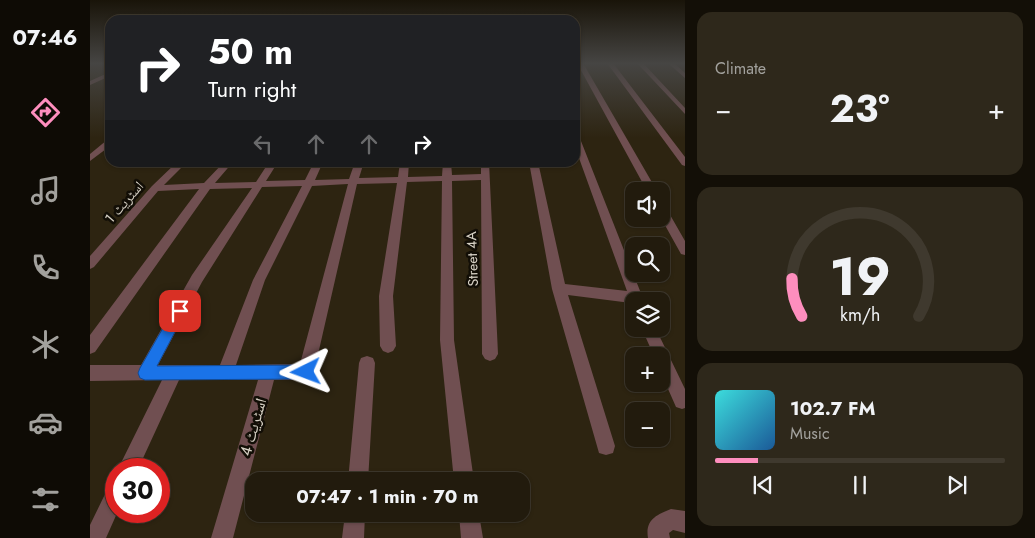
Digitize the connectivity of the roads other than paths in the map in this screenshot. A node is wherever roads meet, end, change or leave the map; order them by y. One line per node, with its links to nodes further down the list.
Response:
1 (594, 88): 23 (street)
2 (629, 88): 8 (street)
3 (663, 88): 4 (street)
4 (685, 112)
5 (105, 146): 7 (street)
6 (580, 149): 32 (street)
7 (90, 158)
8 (685, 163)
9 (172, 167): 27 (street)
10 (178, 167): 27 (street, اسٹریٹ 1)
11 (224, 167): 26 (street)
12 (271, 167): 25 (street)
13 (316, 167): 24 (street)
14 (358, 167): 22 (street)
15 (404, 167): 21 (street)
16 (447, 167): 20 (street)
17 (485, 167): 19 (street, Street 4A)
18 (534, 167): 31 (street)
19 (485, 177): 20 (street); 37 (street, Street 4A)
20 (447, 178): 21 (street); 48 (street)
21 (401, 180): 22 (street); 35 (street)
22 (353, 182): 24 (street); 43 (street)
23 (647, 182)
24 (307, 183): 25 (street); 42 (street)
25 (258, 185): 26 (street); 40 (street)
26 (207, 186): 27 (street); 36 (street)
27 (155, 188): 30 (street, اسٹریٹ 1)
28 (670, 224): 29 (street)
29 (685, 251)
30 (90, 264)
31 (559, 289): 33 (street); 45 (street)
32 (633, 292)
33 (625, 298)
34 (653, 337): 44 (street)
35 (388, 346)
36 (90, 347)
37 (490, 354)
38 (367, 363): 47 (street)
39 (90, 373): 40 (street)
40 (145, 373): 41 (street)
41 (174, 373): 42 (street); 46 (street)
42 (225, 373): 43 (street)
43 (268, 373): 54 (street, اسٹریٹ 4)
44 (682, 401)
45 (606, 446)
46 (133, 458)
47 (359, 472)
48 (463, 472)
49 (105, 517): 53 (street)
50 (354, 522): 55 (street)
51 (469, 522): 56 (street)
52 (685, 522): 57 (street)
53 (95, 538)
54 (222, 538)
55 (353, 538)
56 (472, 538)
57 (659, 538)

